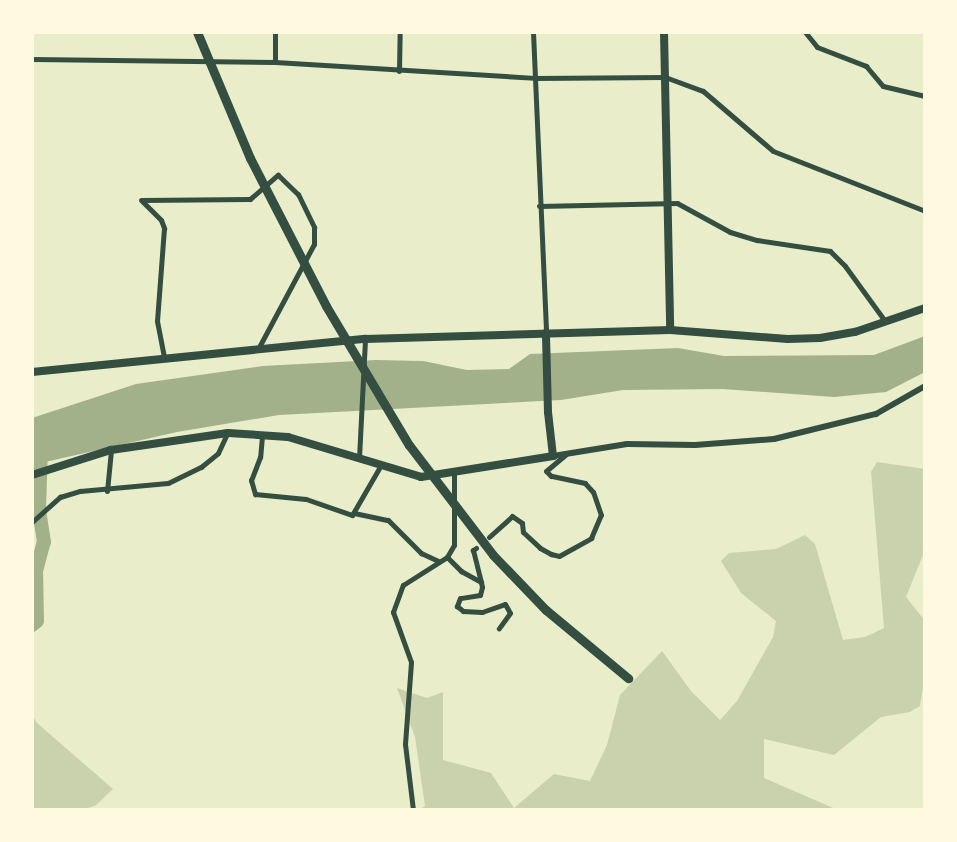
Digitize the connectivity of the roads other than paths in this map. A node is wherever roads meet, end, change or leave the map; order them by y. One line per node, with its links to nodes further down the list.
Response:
1 (197, 32): 43 (highway)
2 (275, 32): 8 (street)
3 (400, 32): 9 (street)
4 (533, 32): 11 (street)
5 (664, 32): 10 (main road)
6 (805, 32): 12 (street)
7 (32, 59): 8 (street)
8 (275, 62): 9 (street)
9 (399, 71): 11 (street)
10 (665, 77): 11 (street); 13 (main road); 15 (street)
11 (535, 78): 14 (street)
12 (925, 96)
13 (668, 204): 14 (street); 17 (street); 18 (main road)
14 (539, 206): 19 (street)
15 (925, 211)
16 (925, 308): 17 (main road)
17 (886, 322): 18 (main road)
18 (670, 330): 19 (main road)
19 (546, 337): 20 (main road); 29 (main road)
20 (365, 339): 21 (main road); 30 (street)
21 (259, 347): 22 (main road); 22 (street)
22 (164, 358): 23 (main road)
23 (32, 372)
24 (925, 386): 28 (street)
25 (228, 433): 26 (main road); 27 (main road); 34 (street)
26 (262, 433): 30 (main road); 35 (street)
27 (111, 450): 32 (main road); 34 (street)
28 (567, 453): 29 (street); 37 (street)
29 (553, 456): 33 (main road)
30 (359, 459): 31 (main road)
31 (381, 465): 33 (main road); 35 (street)
32 (39, 473)
33 (454, 475): 39 (street)
34 (107, 491): 36 (street)
35 (354, 513): 40 (street)
36 (32, 522)
37 (489, 537)
38 (476, 548): 41 (street)
39 (447, 557): 40 (street); 41 (street)
40 (438, 562): 44 (street)
41 (481, 582): 42 (street)
42 (499, 628)
43 (628, 678)
44 (413, 810)

